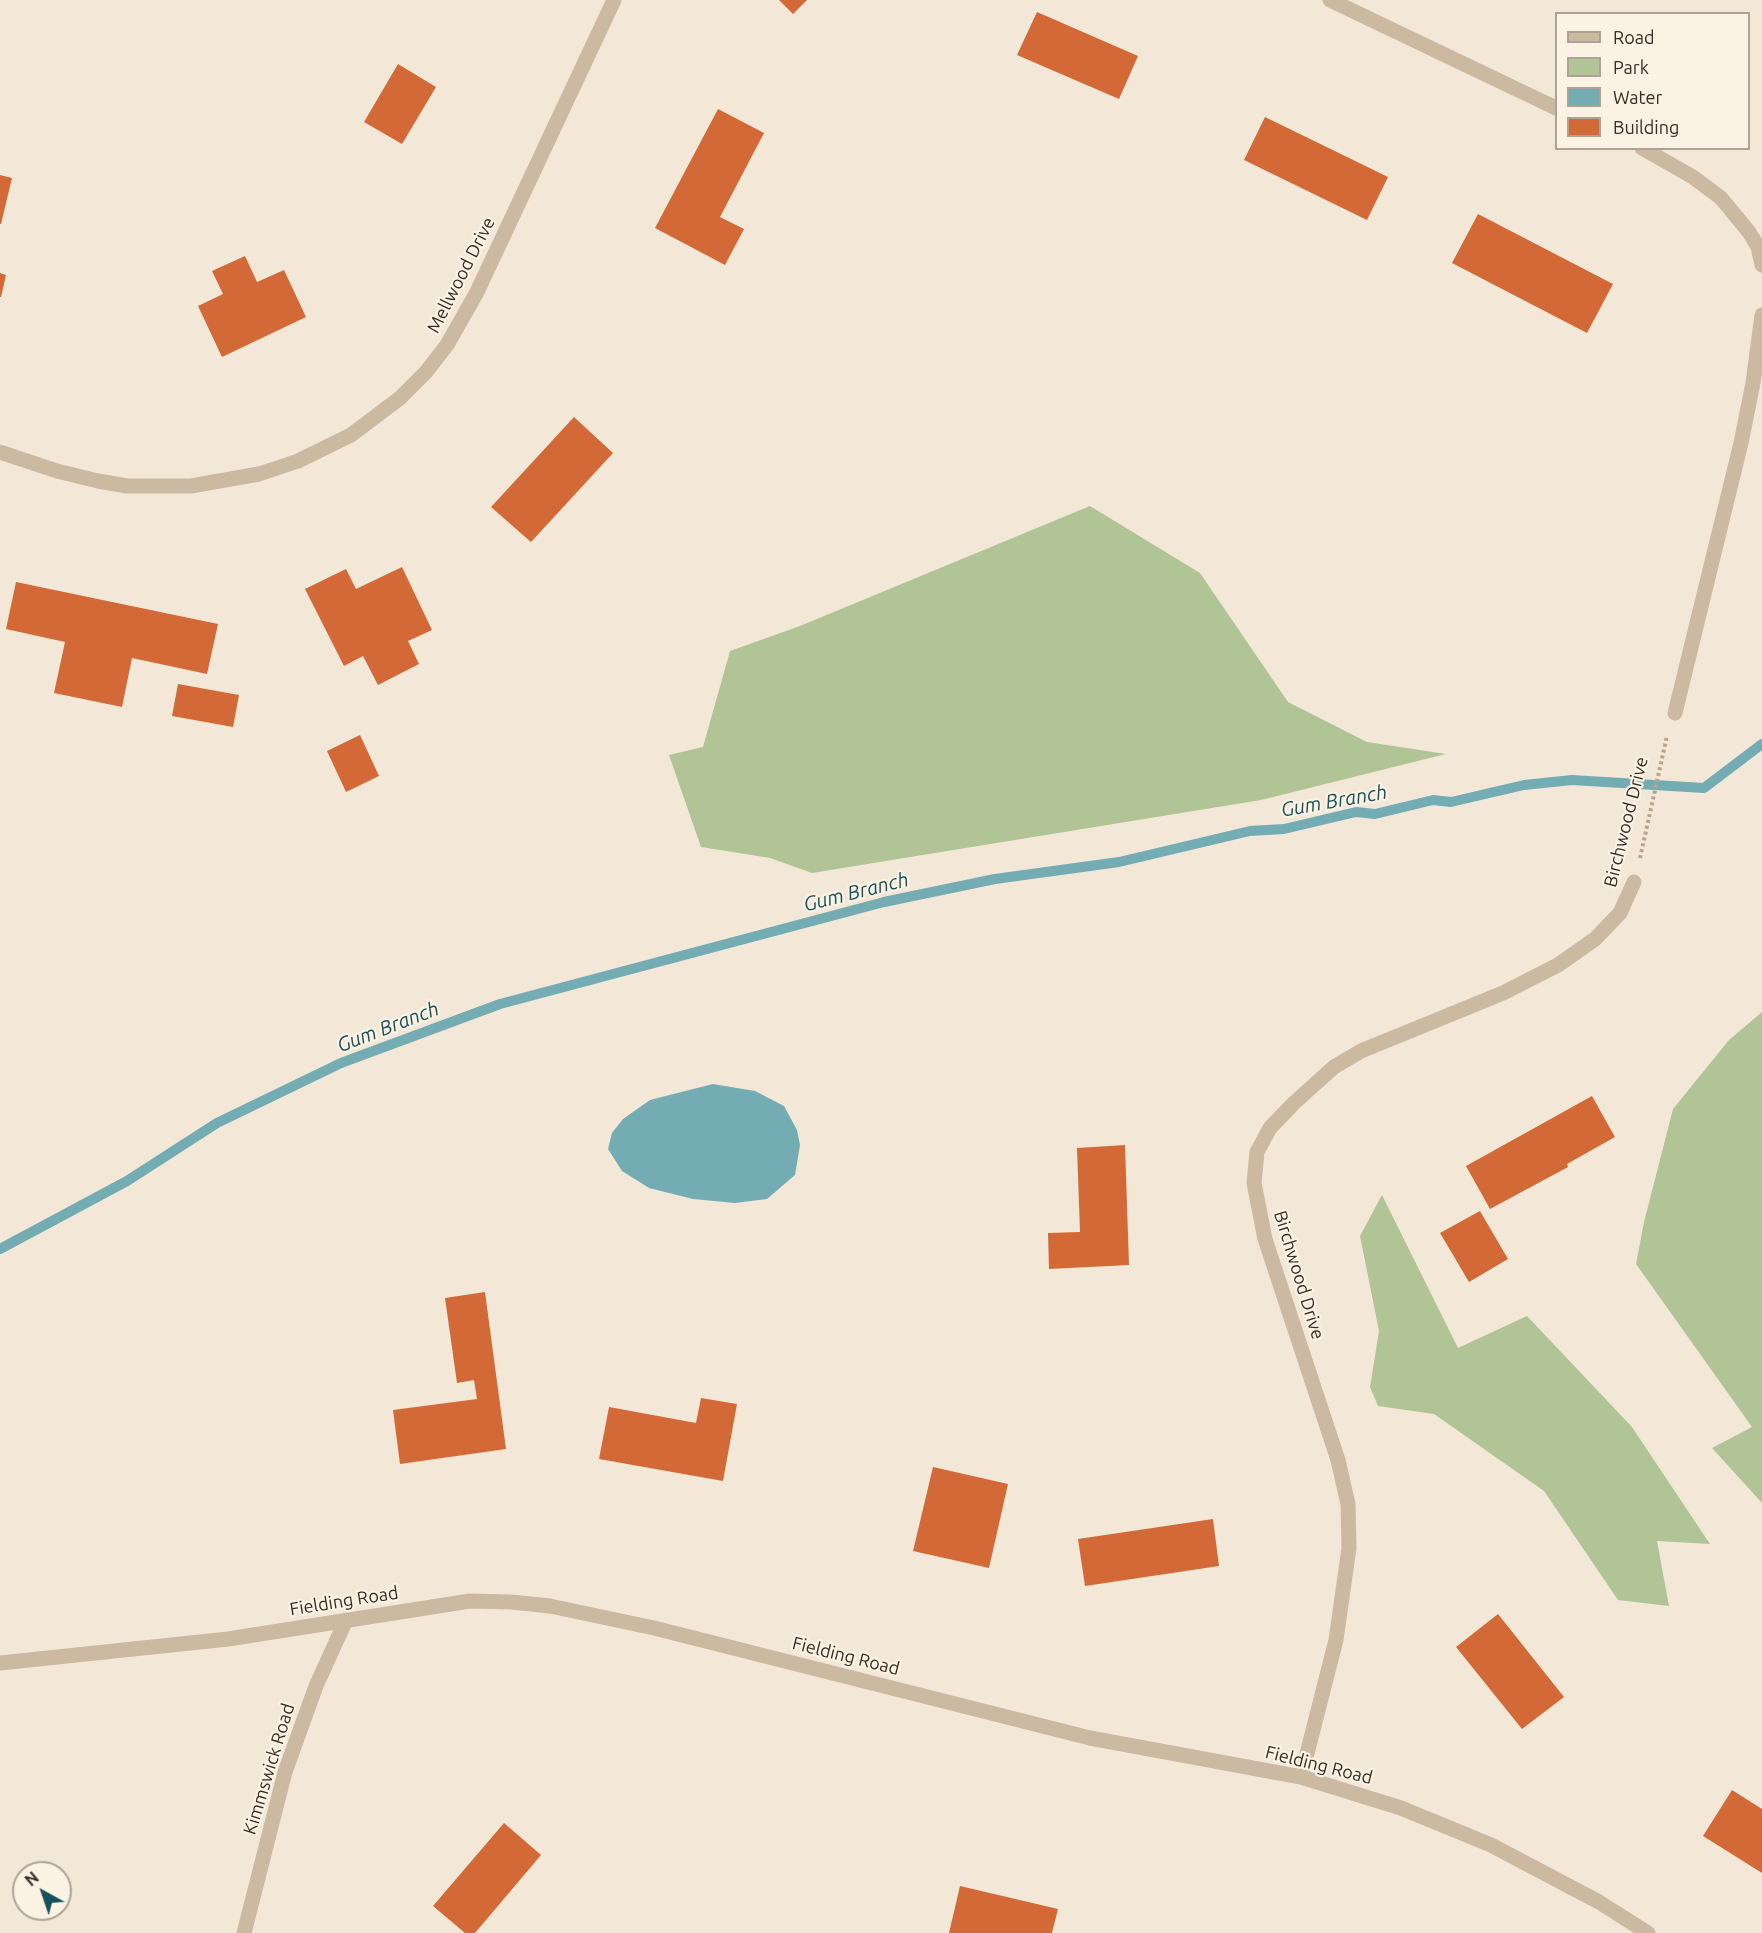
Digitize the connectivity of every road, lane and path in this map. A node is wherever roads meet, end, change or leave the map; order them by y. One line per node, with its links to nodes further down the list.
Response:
1 (614, 0): 7 (street, Mellwood Drive)
2 (1330, 0): 3 (street)
3 (1555, 107)
4 (1646, 150): 5 (street)
5 (1762, 265)
6 (1762, 315): 8 (street)
7 (0, 452)
8 (1675, 713)
9 (1668, 731): 10 (path, Birchwood Drive)
10 (1634, 882): 13 (street, Birchwood Drive)
11 (346, 1620): 12 (street, Fielding Road); 13 (street, Fielding Road); 14 (street, Kimmswick Road)
12 (0, 1663)
13 (1301, 1777): 15 (street, Fielding Road)
14 (244, 1933)
15 (1648, 1933)

